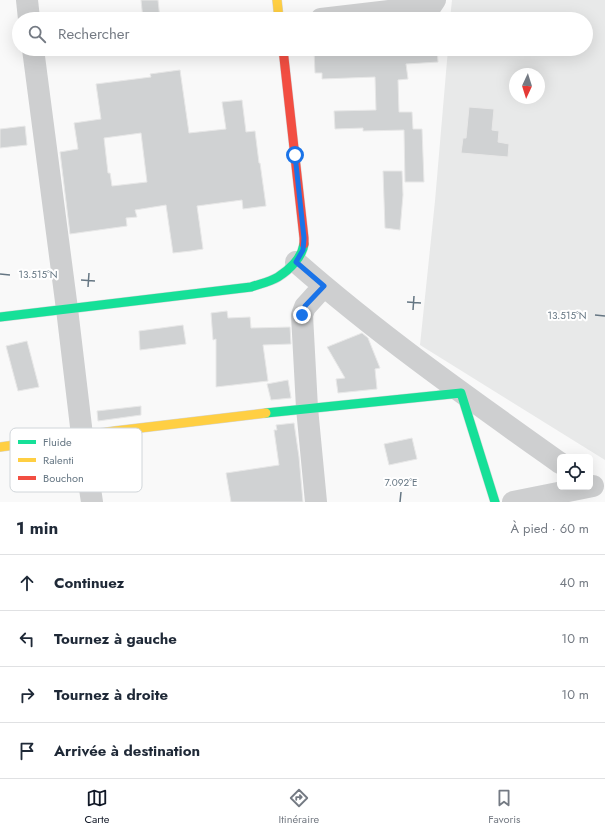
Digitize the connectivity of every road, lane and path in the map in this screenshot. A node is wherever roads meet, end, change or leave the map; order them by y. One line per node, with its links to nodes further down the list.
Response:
1 (27, 0): 4 (street)
2 (276, 0): 5 (street)
3 (435, 0): 6 (street)
4 (28, 12)
5 (278, 12)
6 (380, 12)
7 (34, 56): 11 (street)
8 (284, 56): 9 (street)
9 (296, 262): 10 (street); 11 (street)
10 (324, 286): 13 (street); 14 (street)
11 (67, 309): 12 (street); 15 (street)
12 (0, 317)
13 (461, 393): 14 (street); 19 (street); 24 (street)
14 (307, 408): 16 (street); 23 (street)
15 (81, 428)
16 (140, 428)
17 (10, 446): 18 (street)
18 (0, 447)
19 (557, 461)
20 (596, 489): 25 (street)
21 (91, 492): 22 (street)
22 (92, 502)
23 (316, 502)
24 (495, 502)
25 (512, 502)

